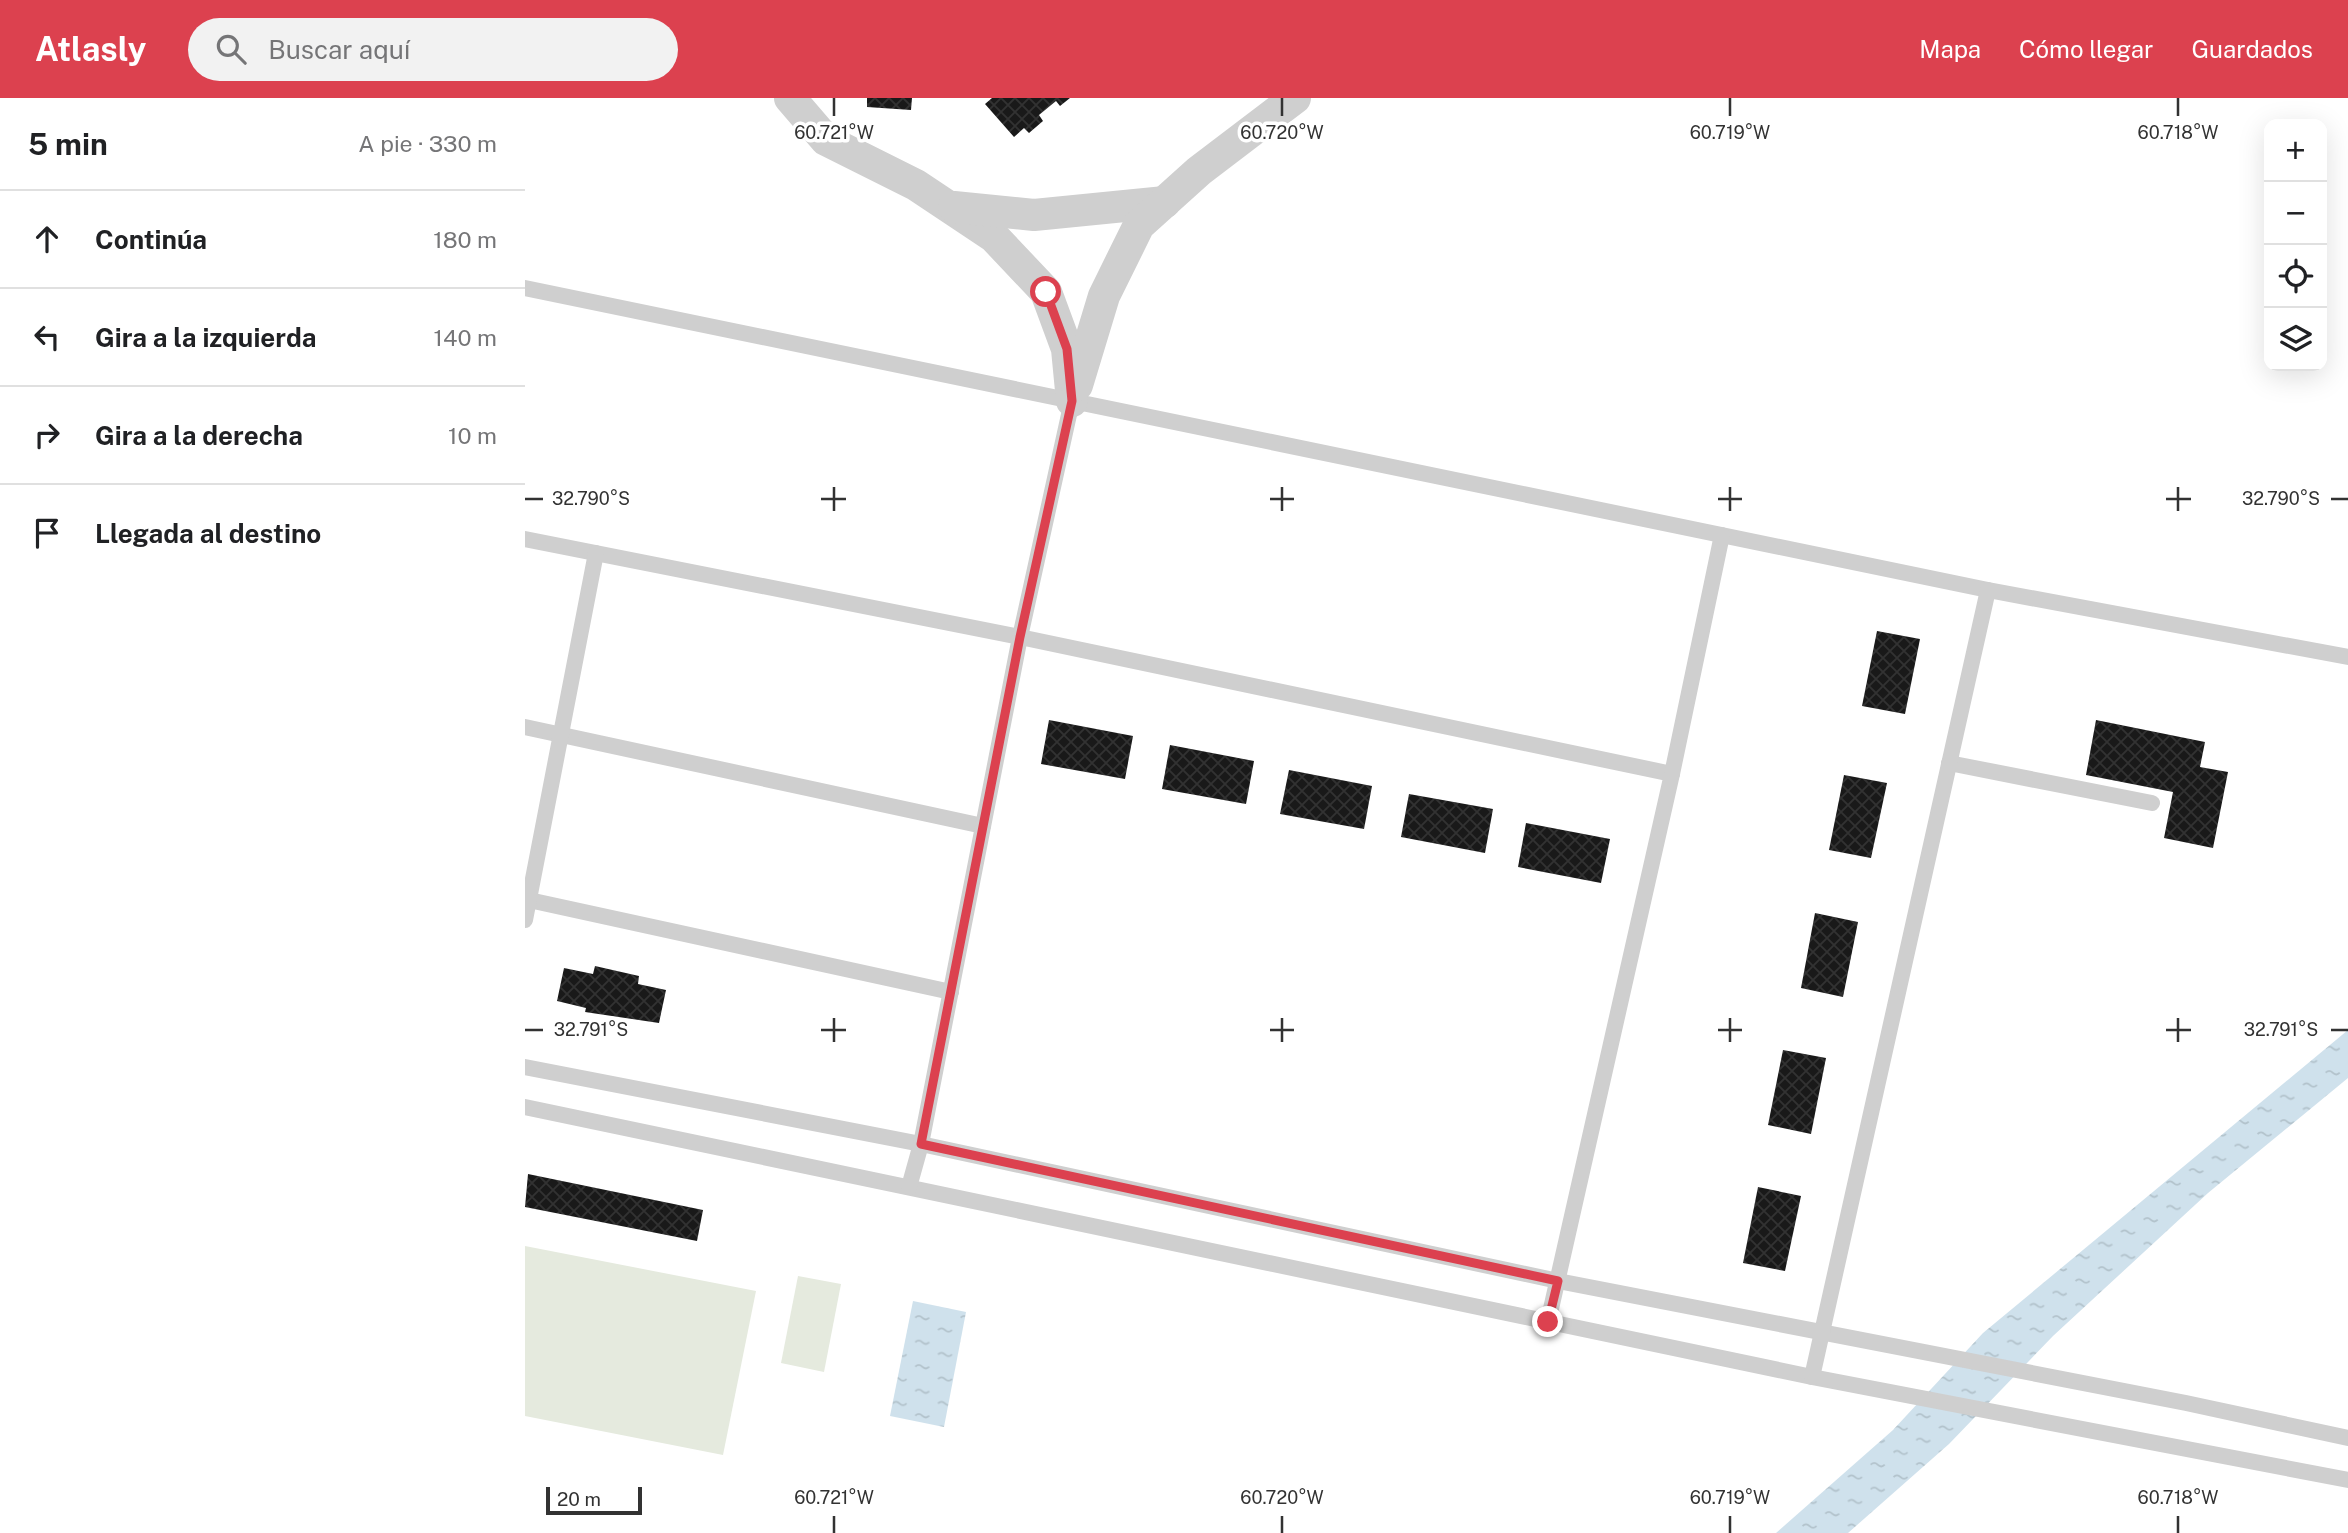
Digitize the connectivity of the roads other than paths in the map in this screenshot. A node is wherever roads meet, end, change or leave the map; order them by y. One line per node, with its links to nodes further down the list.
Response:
1 (790, 98): 4 (street)
2 (1295, 98): 3 (street)
3 (1164, 202): 4 (street); 6 (street)
4 (948, 206): 6 (street)
5 (525, 288): 6 (lane)
6 (1072, 401): 7 (lane); 11 (lane)
7 (1722, 535): 10 (lane); 16 (lane)
8 (525, 539): 9 (lane)
9 (596, 553): 11 (lane); 14 (lane)
10 (1988, 590): 12 (lane); 15 (lane)
11 (1020, 637): 16 (lane); 18 (lane)
12 (2348, 657)
13 (525, 727): 14 (lane)
14 (561, 735): 18 (lane); 19 (lane)
15 (1949, 763): 17 (lane); 28 (lane)
16 (1672, 774): 26 (lane)
17 (2152, 803)
18 (983, 826): 21 (lane)
19 (529, 900): 20 (lane); 21 (lane)
20 (525, 920)
21 (951, 992): 24 (lane)
22 (525, 1067): 24 (lane)
23 (525, 1107): 25 (lane)
24 (921, 1144): 25 (lane); 26 (lane)
25 (909, 1187): 27 (lane)
26 (1558, 1281): 27 (lane); 28 (lane)
27 (1548, 1322): 29 (lane)
28 (1819, 1333): 29 (lane); 30 (lane)
29 (1812, 1377): 31 (lane)
30 (2348, 1438)
31 (2348, 1480)

